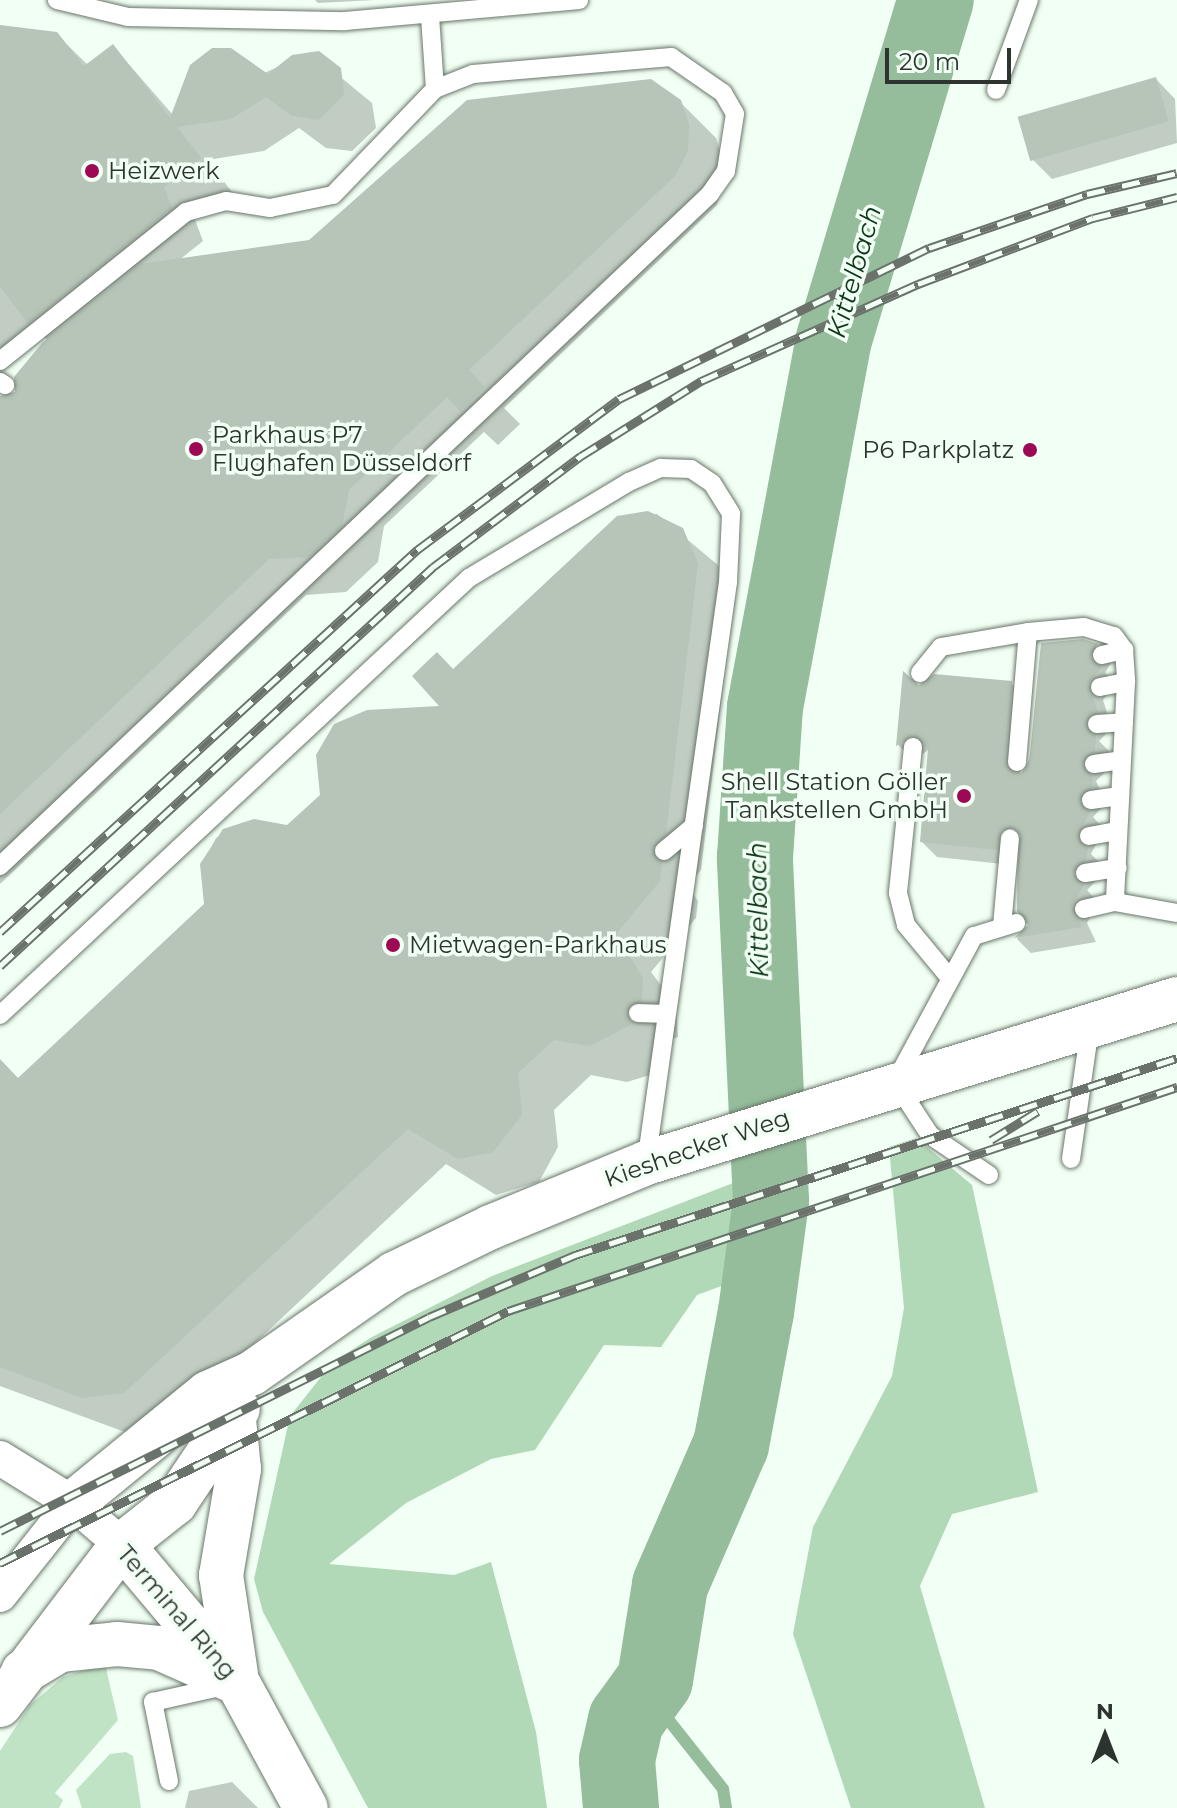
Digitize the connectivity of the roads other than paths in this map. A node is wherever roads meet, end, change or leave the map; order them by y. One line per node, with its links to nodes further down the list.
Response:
1 (57, 0): 4 (lane)
2 (579, 0): 4 (lane)
3 (1029, 0): 6 (lane)
4 (430, 16): 5 (lane)
5 (435, 89): 7 (lane); 27 (lane)
6 (996, 90)
7 (0, 361)
8 (1028, 632): 9 (lane); 11 (lane); 18 (lane)
9 (1124, 650): 10 (lane); 12 (lane)
10 (1102, 655)
11 (920, 673)
12 (1126, 682): 13 (lane); 14 (lane)
13 (1100, 687)
14 (1124, 722): 15 (lane); 17 (lane)
15 (1097, 724)
16 (913, 747): 33 (lane)
17 (1122, 760): 19 (lane); 20 (lane)
18 (1017, 762)
19 (1094, 764)
20 (1120, 796): 21 (lane); 23 (lane)
21 (1091, 800)
22 (694, 826): 26 (lane); 36 (lane); 37 (lane)
23 (1118, 831): 24 (lane); 28 (lane)
24 (1089, 836)
25 (1013, 846): 33 (lane)
26 (664, 851)
27 (0, 866)
28 (1118, 868): 29 (lane); 30 (lane)
29 (1085, 873)
30 (1115, 902): 31 (lane); 32 (lane)
31 (1084, 909)
32 (1177, 913)
33 (949, 977): 39 (lane)
34 (1177, 999): 38 (main road, Kieshecker Weg)
35 (638, 1013): 36 (lane)
36 (666, 1014): 41 (lane)
37 (0, 1015)
38 (1090, 1025): 39 (main road, Kieshecker Weg); 40 (lane)
39 (895, 1082): 41 (main road, Kieshecker Weg); 42 (lane)
40 (1071, 1159)
41 (646, 1163): 43 (main road, Kieshecker Weg)
42 (989, 1175)
43 (252, 1373): 44 (main road); 45 (main road, Kieshecker Weg)
44 (234, 1420): 48 (main road); 50 (main road)
45 (146, 1449): 47 (main road, Kieshecker Weg); 48 (main road, Kieshecker Weg)
46 (0, 1458): 47 (street, Terminal Ring)
47 (73, 1503): 48 (street, Terminal Ring); 49 (street)
48 (122, 1545): 50 (main road, Terminal Ring); 51 (main road)
49 (0, 1595)
50 (238, 1683): 51 (main road); 52 (lane); 53 (main road, Terminal Ring)
51 (11, 1689)
52 (169, 1781)
53 (306, 1808)

